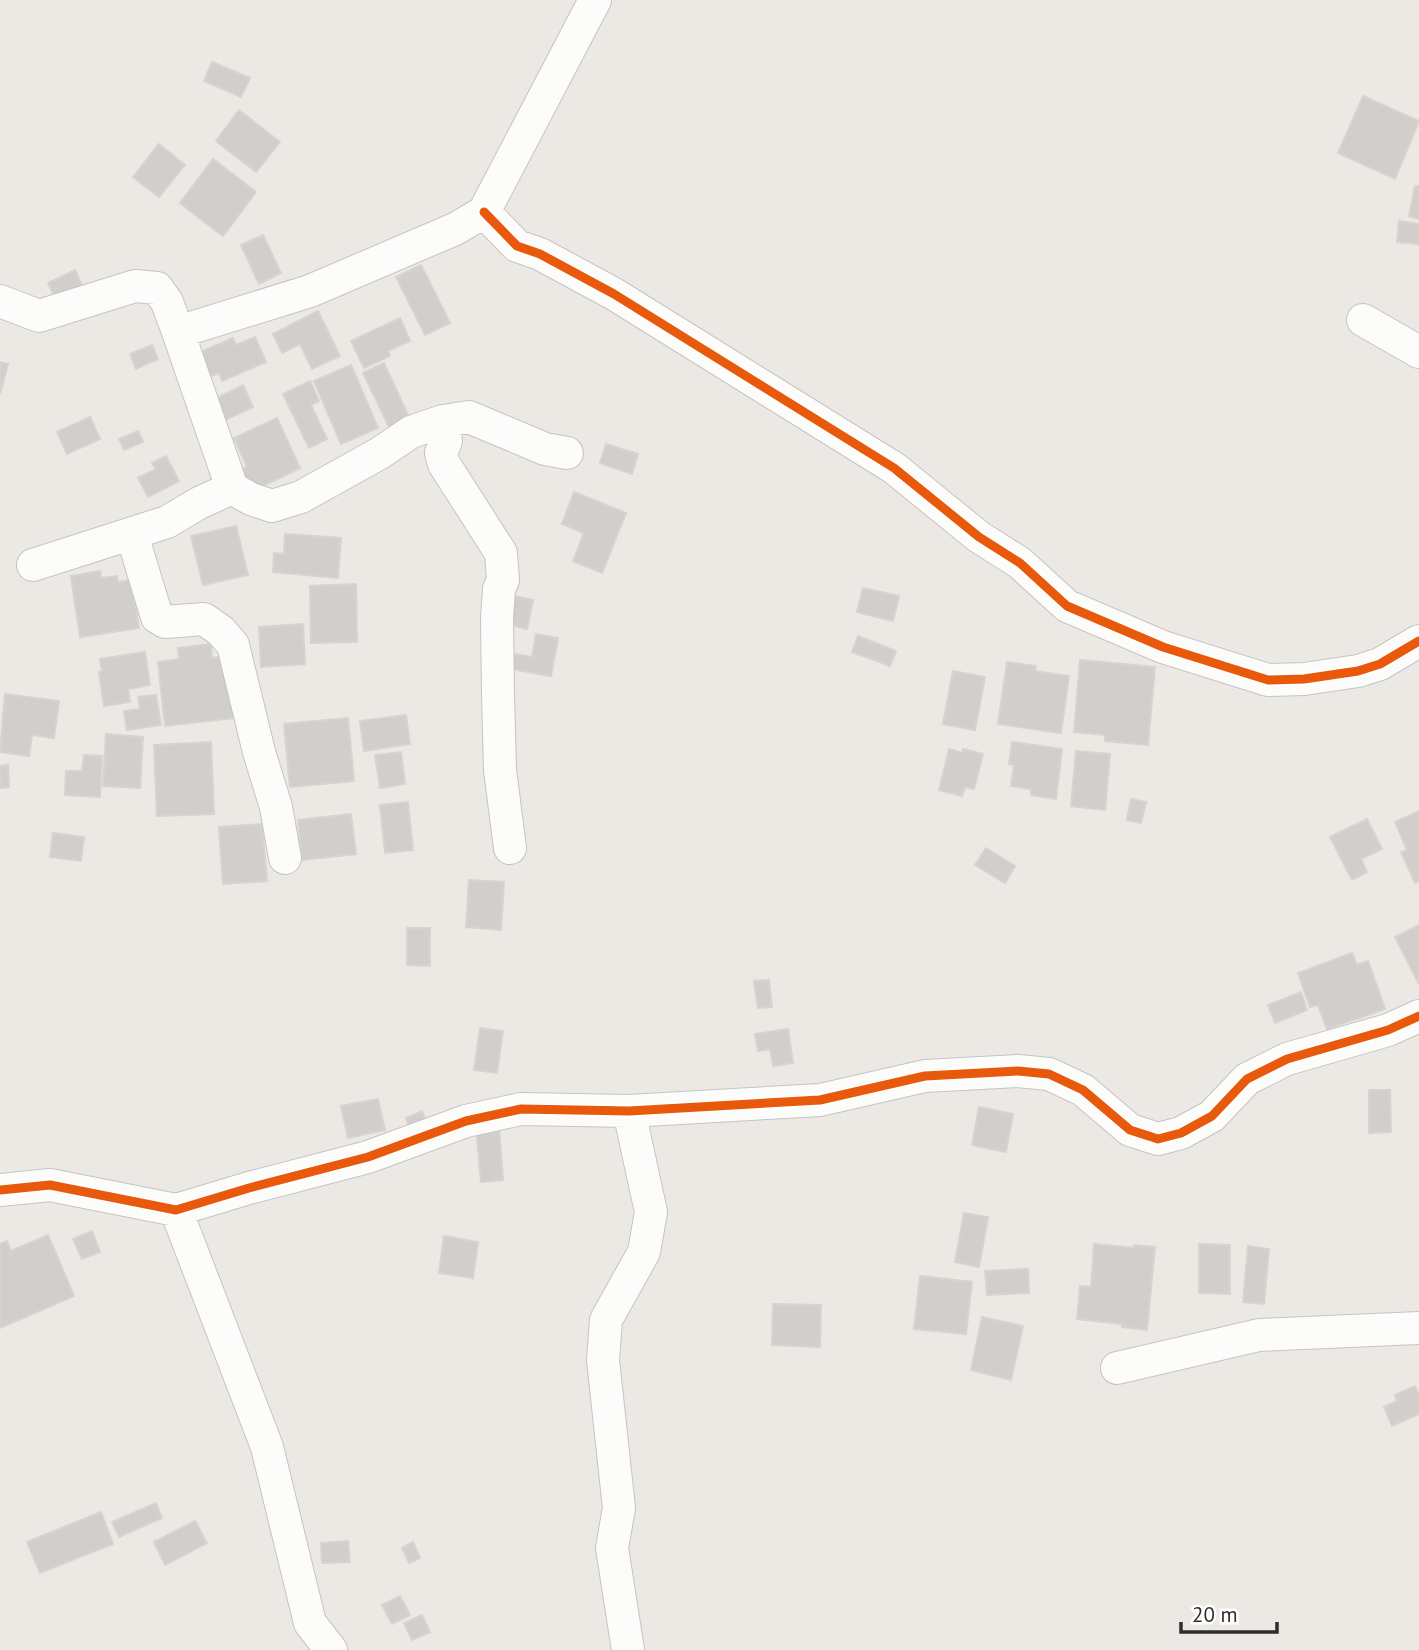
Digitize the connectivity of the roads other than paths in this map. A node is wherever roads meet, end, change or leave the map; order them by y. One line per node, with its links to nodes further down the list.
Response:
1 (594, 0): 2 (street)
2 (484, 212): 5 (street); 12 (street)
3 (0, 301): 5 (street)
4 (1363, 320): 6 (street)
5 (178, 332): 9 (street)
6 (1419, 352)
7 (443, 421): 8 (street); 9 (street); 13 (street)
8 (567, 453)
9 (232, 488): 10 (street)
10 (132, 535): 11 (street); 14 (street)
11 (33, 565)
12 (1419, 641)
13 (510, 848)
14 (285, 858)
15 (1419, 1016): 16 (street)
16 (629, 1111): 18 (street); 22 (street)
17 (0, 1190): 18 (street)
18 (176, 1210): 21 (street)
19 (1419, 1328): 20 (street)
20 (1117, 1368)
21 (331, 1650)
22 (628, 1650)

